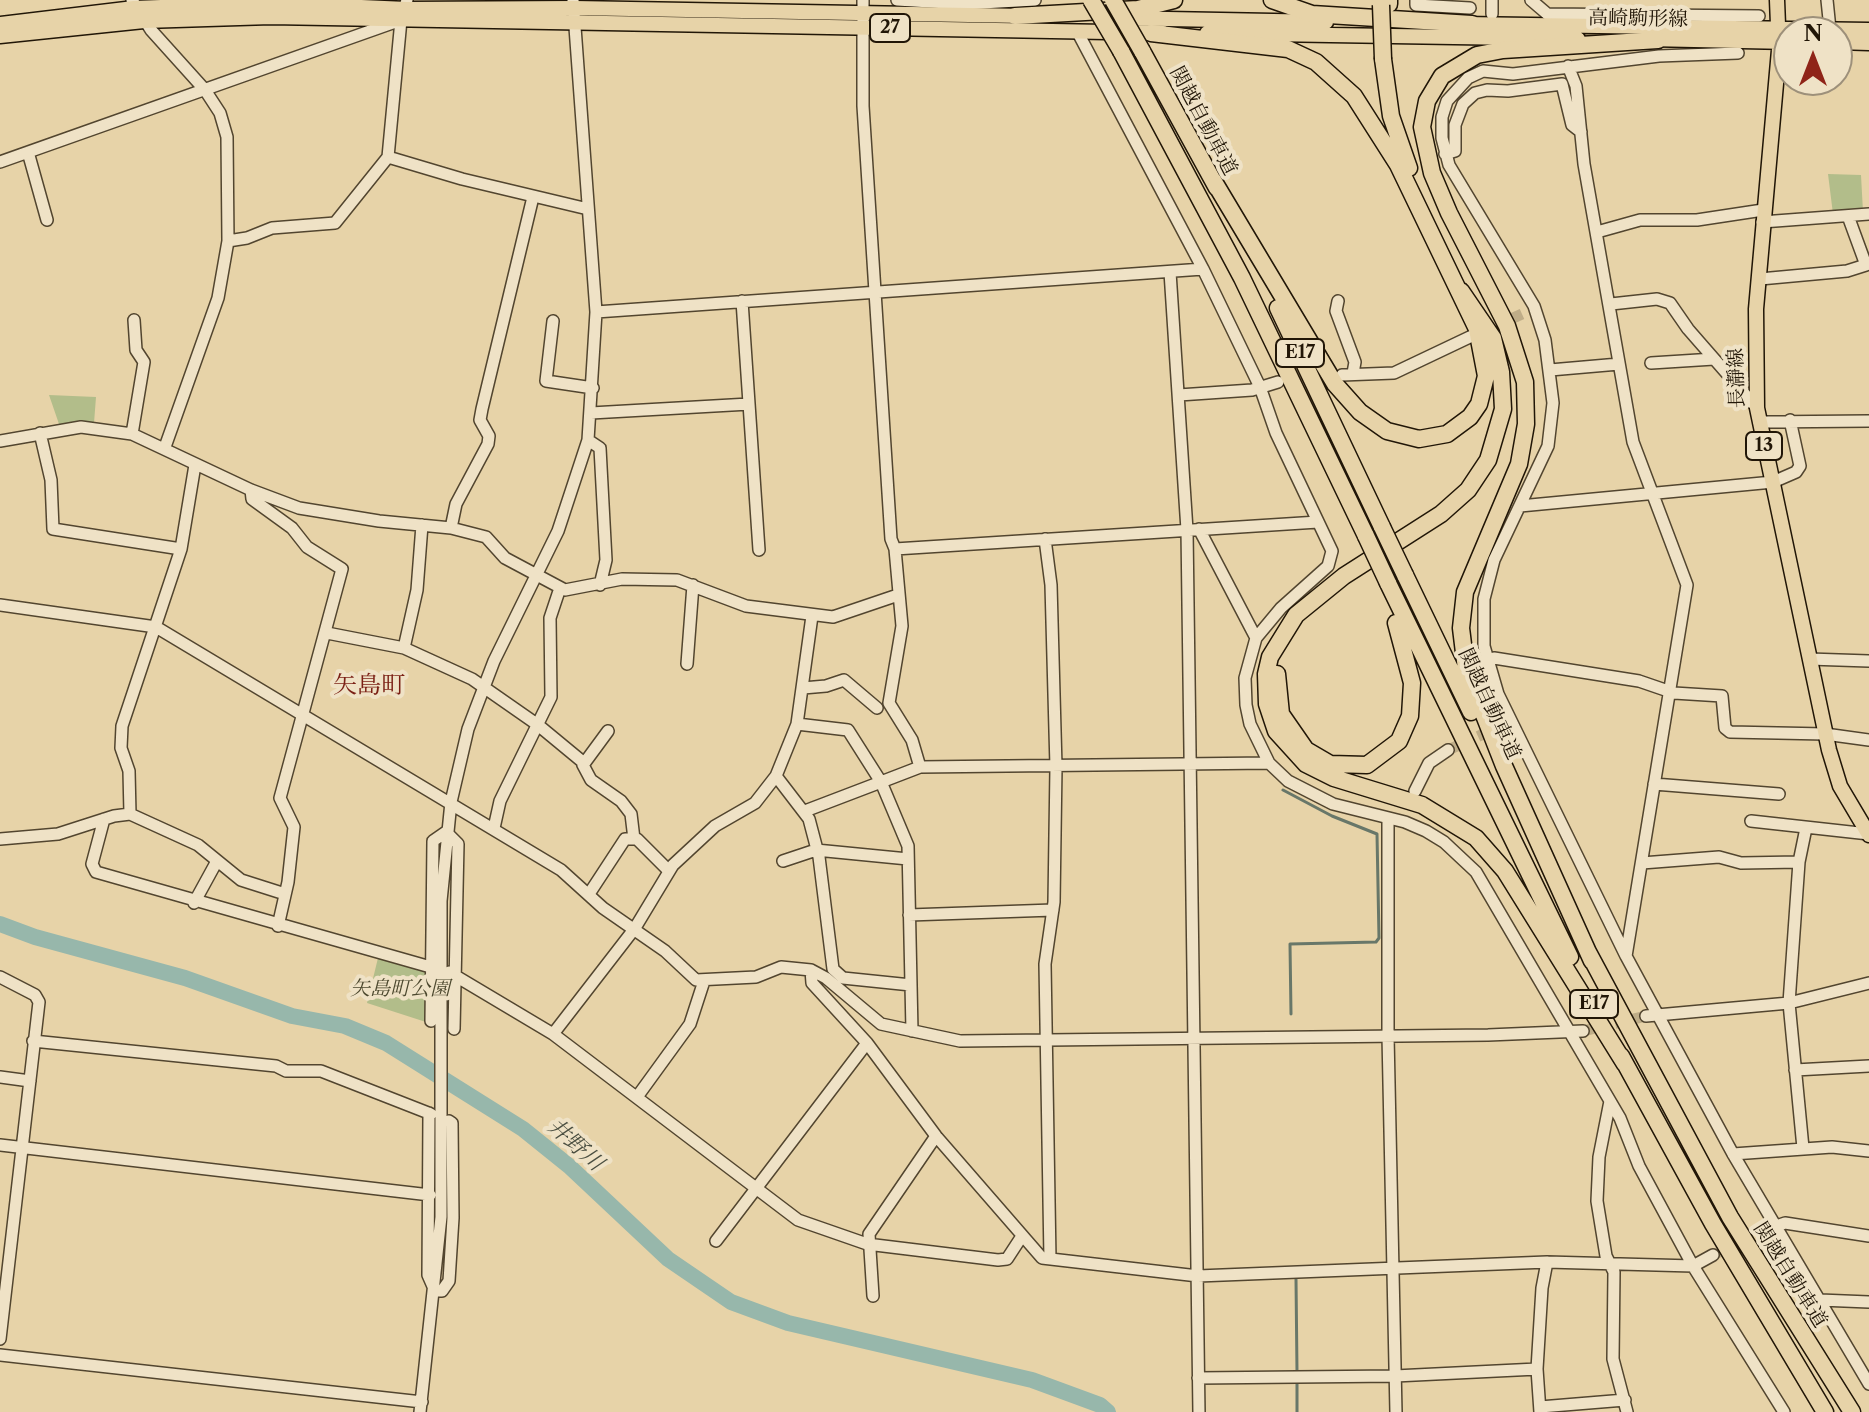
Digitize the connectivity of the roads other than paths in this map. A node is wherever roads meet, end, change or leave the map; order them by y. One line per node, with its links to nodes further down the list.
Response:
1 (897, 0): 2 (street)
2 (1035, 0)
3 (1091, 0): 73 (highway, 関越自動車道 / E17, bridge)
4 (1113, 0): 43 (highway, 関越自動車道 / E17, bridge)
5 (1174, 0): 19 (highway)
6 (1272, 0): 20 (highway)
7 (1416, 0): 20 (street)
8 (1492, 0): 17 (street)
9 (1531, 0): 18 (street)
10 (241, 2): 12 (main road, 高崎駒形線 / 27); 15 (main road, 高崎駒形線 / 27)
11 (1385, 2): 33 (highway, bridge)
12 (133, 4): 22 (street); 23 (main road, 高崎駒形線 / 27)
13 (713, 6): 14 (main road, 高崎駒形線 / 27); 16 (main road, 高崎駒形線 / 27)
14 (574, 9): 15 (main road, 高崎駒形線 / 27); 16 (main road, 高崎駒形線 / 27); 45 (street)
15 (405, 10): 22 (main road, 高崎駒形線 / 27); 36 (street); 41 (street)
16 (862, 14): 19 (main road, 高崎駒形線 / 27); 25 (main road, 高崎駒形線 / 27); 59 (street)
17 (1492, 14)
18 (1547, 14): 21 (street); 24 (street)
19 (1015, 16): 20 (main road, 高崎駒形線 / 27)
20 (1471, 16): 24 (main road, 高崎駒形線 / 27)
21 (1759, 16)
22 (144, 21): 27 (main road, 高崎駒形線 / 27); 36 (street)
23 (0, 24)
24 (1560, 25): 28 (main road, 高崎駒形線 / 27)
25 (1077, 31): 26 (main road, 高崎駒形線 / 27); 54 (street)
26 (1151, 33): 30 (main road, 高崎駒形線 / 27); 51 (highway)
27 (0, 36)
28 (1773, 36)
29 (1773, 37): 30 (main road, 高崎駒形線 / 27)
30 (1658, 40): 46 (highway)
31 (1738, 53): 34 (street)
32 (1493, 55): 35 (street)
33 (1388, 58): 46 (highway); 51 (highway)
34 (1568, 66): 35 (street); 38 (street)
35 (1495, 70): 40 (street)
36 (205, 90): 39 (street); 53 (street)
37 (1776, 96): 48 (main road, 長瀞線 / 13)
38 (1581, 132): 40 (street); 52 (street)
39 (28, 152): 42 (street); 50 (street)
40 (1445, 154): 63 (street)
41 (388, 157): 44 (street); 53 (street)
42 (0, 162)
43 (1213, 180): 58 (highway); 166 (highway, 関越自動車道 / E17, bridge)
44 (533, 197): 45 (street); 94 (street)
45 (588, 209): 64 (street)
46 (1449, 213): 57 (highway)
47 (1869, 214): 49 (street)
48 (1763, 216): 49 (street); 52 (street); 56 (main road, 長瀞線 / 13)
49 (1848, 216): 56 (street)
50 (47, 220)
51 (1428, 222): 58 (highway)
52 (1597, 232): 62 (street)
53 (228, 241): 86 (street)
54 (1203, 269): 55 (street); 74 (street)
55 (1170, 272): 59 (street); 76 (street)
56 (1760, 279): 79 (main road, 長瀞線 / 13)
57 (1483, 282): 103 (highway); 166 (highway)
58 (1461, 291): 187 (highway)
59 (877, 292): 60 (street); 98 (street)
60 (742, 301): 64 (street); 77 (street)
61 (1338, 301): 68 (street)
62 (1611, 304): 69 (street); 71 (street)
63 (1534, 306): 65 (street); 72 (street)
64 (596, 312): 75 (street)
65 (1522, 314)
66 (134, 320): 83 (street)
67 (553, 321): 75 (street)
68 (1474, 335)
69 (1714, 359): 70 (street); 79 (street)
70 (1651, 363)
71 (1619, 364): 72 (street); 90 (street)
72 (1550, 370): 91 (street)
73 (1282, 376): 74 (street); 103 (highway, 関越自動車道 / E17, bridge)
74 (1260, 387): 76 (street); 92 (street)
75 (593, 388): 78 (street)
76 (1179, 395): 95 (street)
77 (749, 404): 78 (street); 99 (street)
78 (591, 413): 84 (street)
79 (1758, 415): 80 (street); 88 (main road, 長瀞線 / 13)
80 (1790, 420): 81 (street); 88 (street)
81 (1869, 421)
82 (40, 433): 83 (street); 85 (street); 97 (street)
83 (132, 434): 86 (street)
84 (588, 440): 100 (street); 101 (street)
85 (0, 441)
86 (165, 447): 87 (street)
87 (195, 465): 89 (street); 97 (street)
88 (1773, 482): 90 (street); 112 (main road, 長瀞線 / 13)
89 (251, 490): 93 (street); 109 (street)
90 (1653, 492): 91 (street); 118 (street)
91 (1520, 506): 114 (street)
92 (1318, 522): 95 (street); 110 (street)
93 (422, 525): 94 (street); 111 (street)
94 (451, 528): 100 (street)
95 (1193, 530): 96 (street); 110 (street); 129 (street)
96 (1045, 539): 98 (street); 131 (street)
97 (181, 549): 108 (street)
98 (895, 549): 105 (street)
99 (759, 550)
100 (537, 575): 104 (street); 116 (street)
101 (600, 585): 102 (street); 104 (street)
102 (693, 585): 107 (street); 115 (street)
103 (1384, 585): 187 (highway, 関越自動車道 / E17)
104 (560, 588): 122 (street)
105 (898, 595): 107 (street); 130 (street)
106 (0, 605): 108 (street)
107 (812, 616): 117 (street)
108 (156, 627): 120 (street); 140 (street)
109 (327, 633): 111 (street); 120 (street)
110 (1256, 638): 128 (street)
111 (404, 648): 116 (street)
112 (1809, 659): 113 (street); 124 (main road, 長瀞線 / 13)
113 (1869, 661)
114 (1488, 662): 118 (street); 165 (street)
115 (687, 664)
116 (484, 688): 122 (street); 137 (street)
117 (803, 688): 119 (street); 121 (street)
118 (1669, 691): 124 (street); 134 (street)
119 (877, 708)
120 (303, 714): 137 (street); 158 (street)
121 (797, 724): 132 (street); 133 (street)
122 (538, 725): 127 (street); 145 (street)
123 (608, 731): 127 (street)
124 (1825, 734): 125 (street); 148 (main road, 長瀞線 / 13)
125 (1869, 740)
126 (1448, 750): 135 (street)
127 (584, 763): 150 (street)
128 (1269, 763): 129 (street); 141 (street)
129 (1190, 765): 131 (street); 183 (street)
130 (920, 767): 131 (street); 133 (street)
131 (1056, 767): 161 (street)
132 (776, 776): 139 (street); 157 (street)
133 (881, 782): 139 (street); 152 (street)
134 (1654, 784): 136 (street); 156 (street)
135 (1415, 791)
136 (1779, 794)
137 (451, 802): 145 (street); 147 (street)
138 (1409, 809): 144 (street)
139 (805, 811): 151 (street)
140 (130, 814): 142 (street); 153 (street)
141 (1388, 818): 144 (street); 182 (street)
142 (104, 819): 149 (street); 160 (street)
143 (1751, 821): 146 (street)
144 (1405, 822): 180 (street)
145 (494, 828): 159 (street)
146 (1806, 828): 148 (street); 155 (street)
147 (446, 832): 167 (street); 169 (street); 216 (street)
148 (1869, 834)
149 (0, 839)
150 (634, 839): 157 (street); 159 (street)
151 (816, 850): 152 (street); 154 (street); 173 (street)
152 (908, 859): 162 (street)
153 (217, 861): 158 (street); 160 (street)
154 (783, 861)
155 (1799, 862): 156 (street); 174 (street)
156 (1642, 863): 165 (street)
157 (669, 871): 164 (street)
158 (285, 894): 163 (street)
159 (589, 894): 164 (street)
160 (194, 903): 163 (street)
161 (1053, 910): 162 (street); 184 (street)
162 (909, 915): 173 (street)
163 (278, 926): 167 (street)
164 (635, 928): 171 (street); 181 (street)
165 (1626, 956): 175 (street)
166 (1592, 961): 233 (highway, 関越自動車道 / E17)
167 (432, 967): 176 (street)
168 (811, 970): 171 (street); 178 (street); 186 (street)
169 (451, 973): 177 (street); 181 (street)
170 (0, 977): 185 (street)
171 (704, 981): 192 (street)
172 (1869, 983): 174 (street)
173 (911, 985): 178 (street)
174 (1789, 1003): 175 (street); 189 (street)
175 (1652, 1014): 200 (street)
176 (431, 1021)
177 (454, 1029)
178 (912, 1031): 184 (street)
179 (1583, 1031): 180 (street)
180 (1570, 1033): 182 (street); 193 (street)
181 (553, 1034): 192 (street)
182 (1388, 1036): 183 (street); 214 (street)
183 (1194, 1039): 184 (street); 215 (street)
184 (1049, 1040): 210 (street)
185 (33, 1041): 191 (street); 202 (street)
186 (867, 1043): 195 (street); 201 (street)
187 (1625, 1064): 232 (highway, 関越自動車道 / E17)
188 (1869, 1066): 189 (street)
189 (1795, 1070): 198 (street)
190 (0, 1077): 191 (street)
191 (30, 1081): 197 (street)
192 (637, 1097): 201 (street)
193 (1610, 1101): 212 (street); 213 (street)
194 (449, 1121): 216 (street)
195 (936, 1136): 205 (street); 208 (street)
196 (0, 1145): 197 (street)
197 (23, 1148): 202 (street); 220 (street)
198 (1803, 1148): 199 (street); 200 (street)
199 (1869, 1151)
200 (1733, 1154): 203 (street)
201 (758, 1189): 207 (street); 208 (street)
202 (430, 1195): 216 (street)
203 (1775, 1224): 204 (street); 206 (street); 218 (street)
204 (1762, 1231)
205 (1022, 1236): 208 (street); 210 (street)
206 (1869, 1236)
207 (716, 1241)
208 (867, 1244): 217 (street)
209 (1713, 1255): 213 (street)
210 (1050, 1259): 215 (street)
211 (1547, 1262): 212 (street); 214 (street); 222 (street)
212 (1610, 1263): 213 (street); 226 (street)
213 (1693, 1266): 231 (street)
214 (1393, 1270): 215 (street); 223 (street)
215 (1198, 1276): 224 (street)
216 (436, 1291): 227 (street)
217 (873, 1296)
218 (1820, 1300): 219 (street); 225 (street)
219 (1869, 1302)
220 (0, 1339)
221 (0, 1355): 227 (street)
222 (1537, 1369): 223 (street); 228 (street)
223 (1395, 1376): 224 (street); 230 (street)
224 (1198, 1378): 229 (street)
225 (1869, 1384)
226 (1626, 1406): 228 (street)
227 (421, 1407)
228 (1540, 1409)
229 (1199, 1412)
230 (1396, 1412)
231 (1784, 1412)
232 (1825, 1412)
233 (1852, 1412)

